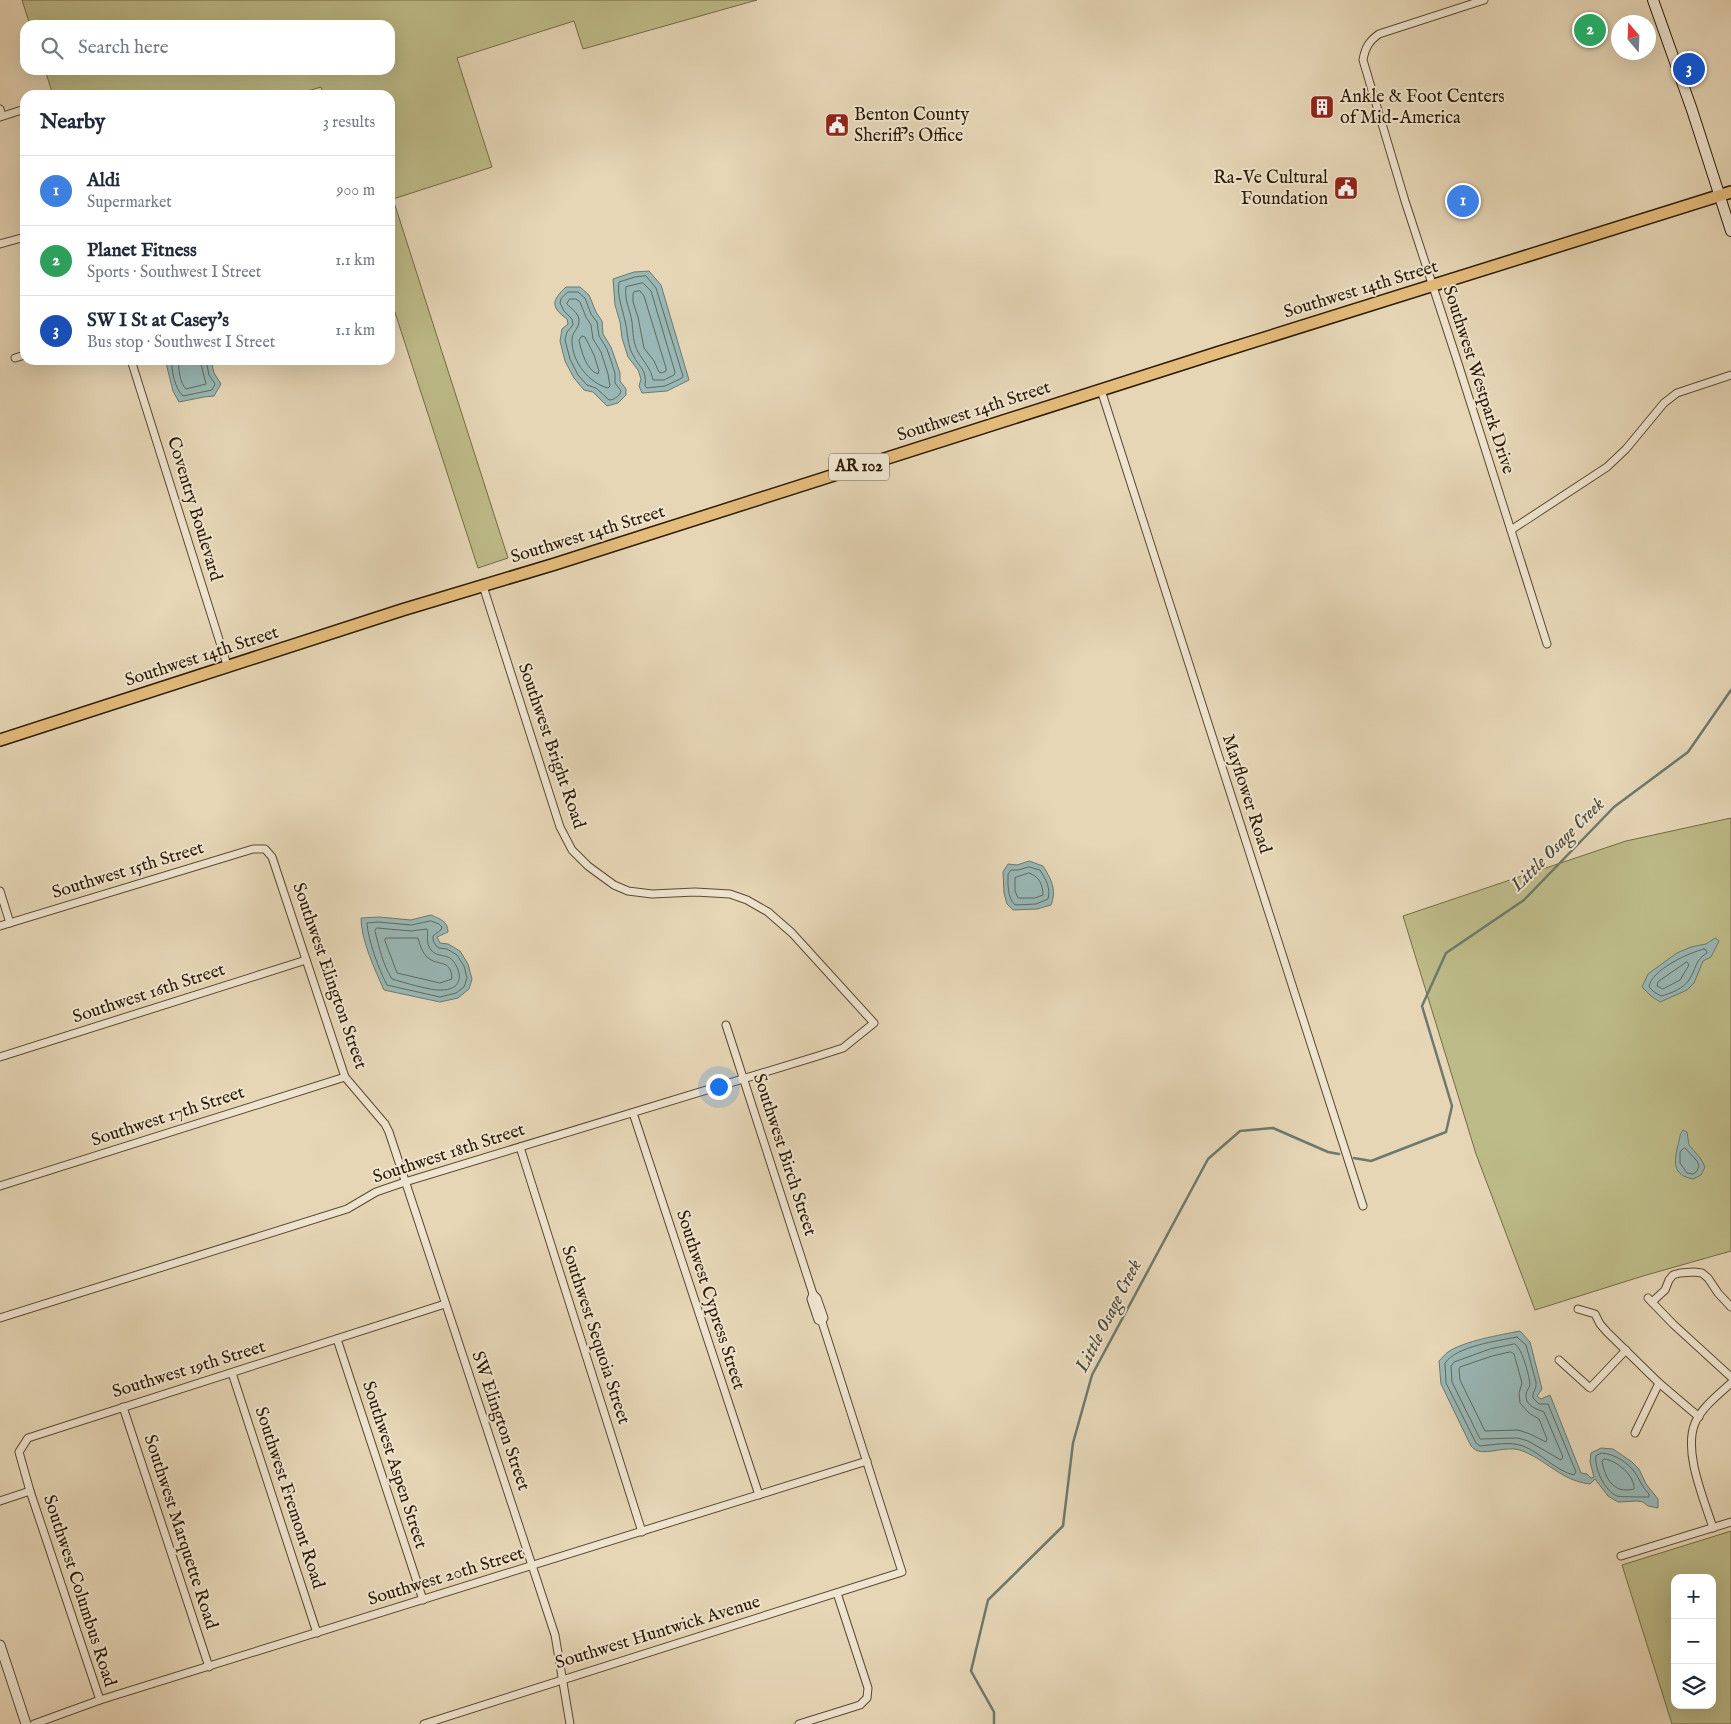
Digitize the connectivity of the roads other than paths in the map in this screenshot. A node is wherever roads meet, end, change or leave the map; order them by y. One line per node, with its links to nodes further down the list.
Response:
1 (1484, 0): 10 (street, Southwest Westpark Drive)
2 (1653, 0): 6 (main road)
3 (20, 110): 4 (street)
4 (1, 114)
5 (1731, 192): 6 (main road, Southwest 14th Street / AR 102)
6 (1719, 196): 7 (main road); 10 (main road, Southwest 14th Street / AR 102)
7 (1731, 231)
8 (20, 238): 9 (street)
9 (0, 244)
10 (1432, 286): 15 (main road, Southwest 14th Street / AR 102); 16 (street, Southwest Westpark Drive)
11 (20, 356): 12 (street)
12 (15, 358)
13 (133, 365): 19 (street, Coventry Boulevard)
14 (1731, 375): 16 (street)
15 (1101, 390): 17 (main road, Southwest 14th Street / AR 102); 36 (street, Mayflower Road)
16 (1511, 530): 18 (street, Southwest Westpark Drive)
17 (482, 586): 19 (main road, Southwest 14th Street / AR 102); 26 (street, Southwest Bright Road)
18 (1546, 644)
19 (228, 668): 20 (main road, Southwest 14th Street / AR 102)
20 (0, 740)
21 (265, 849): 23 (street, Southwest 15th Street); 25 (street, Southwest Elington Street)
22 (0, 891): 23 (street)
23 (10, 923): 24 (street, Southwest 15th Street)
24 (0, 926)
25 (306, 960): 28 (street, Southwest 16th Street); 29 (street, Southwest Elington Street)
26 (874, 1023): 30 (street, Southwest 18th Street)
27 (726, 1025): 30 (street, Southwest Birch Street)
28 (0, 1057)
29 (345, 1077): 32 (street, Southwest Elington Street); 35 (street, Southwest 17th Street)
30 (744, 1078): 31 (street, Southwest 18th Street); 50 (street, Southwest Birch Street)
31 (634, 1113): 33 (street, Southwest 18th Street); 52 (street, Southwest Cypress Street)
32 (389, 1132): 34 (street, SW Elington Street)
33 (520, 1147): 34 (street, Southwest 18th Street); 56 (street, Southwest Sequoia Street)
34 (405, 1182): 37 (street, SW Elington Street); 40 (street, Southwest 18th Street)
35 (0, 1186)
36 (1362, 1206)
37 (445, 1304): 41 (street, Southwest 19th Street); 58 (street, SW Elington Street)
38 (1731, 1307): 46 (street)
39 (1578, 1309): 42 (street)
40 (0, 1318)
41 (337, 1339): 44 (street, Southwest 19th Street); 61 (street, Southwest Aspen Street)
42 (1626, 1350): 43 (street); 45 (street)
43 (1559, 1360)
44 (232, 1373): 47 (street, Southwest 19th Street); 62 (street, Southwest Fremont Road)
45 (1659, 1383): 48 (street); 49 (street)
46 (1730, 1383): 48 (street)
47 (123, 1407): 51 (street, Southwest 19th Street); 64 (street, Southwest Marquette Road)
48 (1699, 1417): 55 (street)
49 (1635, 1433)
50 (867, 1461): 52 (street, Southwest 20th Street); 59 (street, Southwest Birch Street)
51 (30, 1491): 53 (street); 66 (street, Southwest Columbus Road)
52 (759, 1496): 56 (street, Southwest 20th Street)
53 (0, 1501)
54 (1731, 1522): 55 (street)
55 (1713, 1528): 57 (street)
56 (642, 1532): 58 (street, Southwest 20th Street)
57 (1621, 1556)
58 (532, 1566): 61 (street, Southwest 20th Street); 65 (street, SW Elington Street)
59 (902, 1572): 60 (street, Southwest Huntwick Avenue)
60 (837, 1593): 65 (street, Southwest Huntwick Avenue); 71 (street)
61 (423, 1600): 62 (street, Southwest 20th Street)
62 (317, 1633): 64 (street, Southwest 20th Street)
63 (0, 1645): 67 (street)
64 (209, 1667): 66 (street, Southwest 20th Street)
65 (563, 1679): 69 (street, Southwest Huntwick Avenue); 70 (street, SW Elington Street)
66 (100, 1700): 68 (street, Southwest 20th Street)
67 (26, 1724)
68 (34, 1724)
69 (424, 1724)
70 (570, 1724)
71 (799, 1724)

